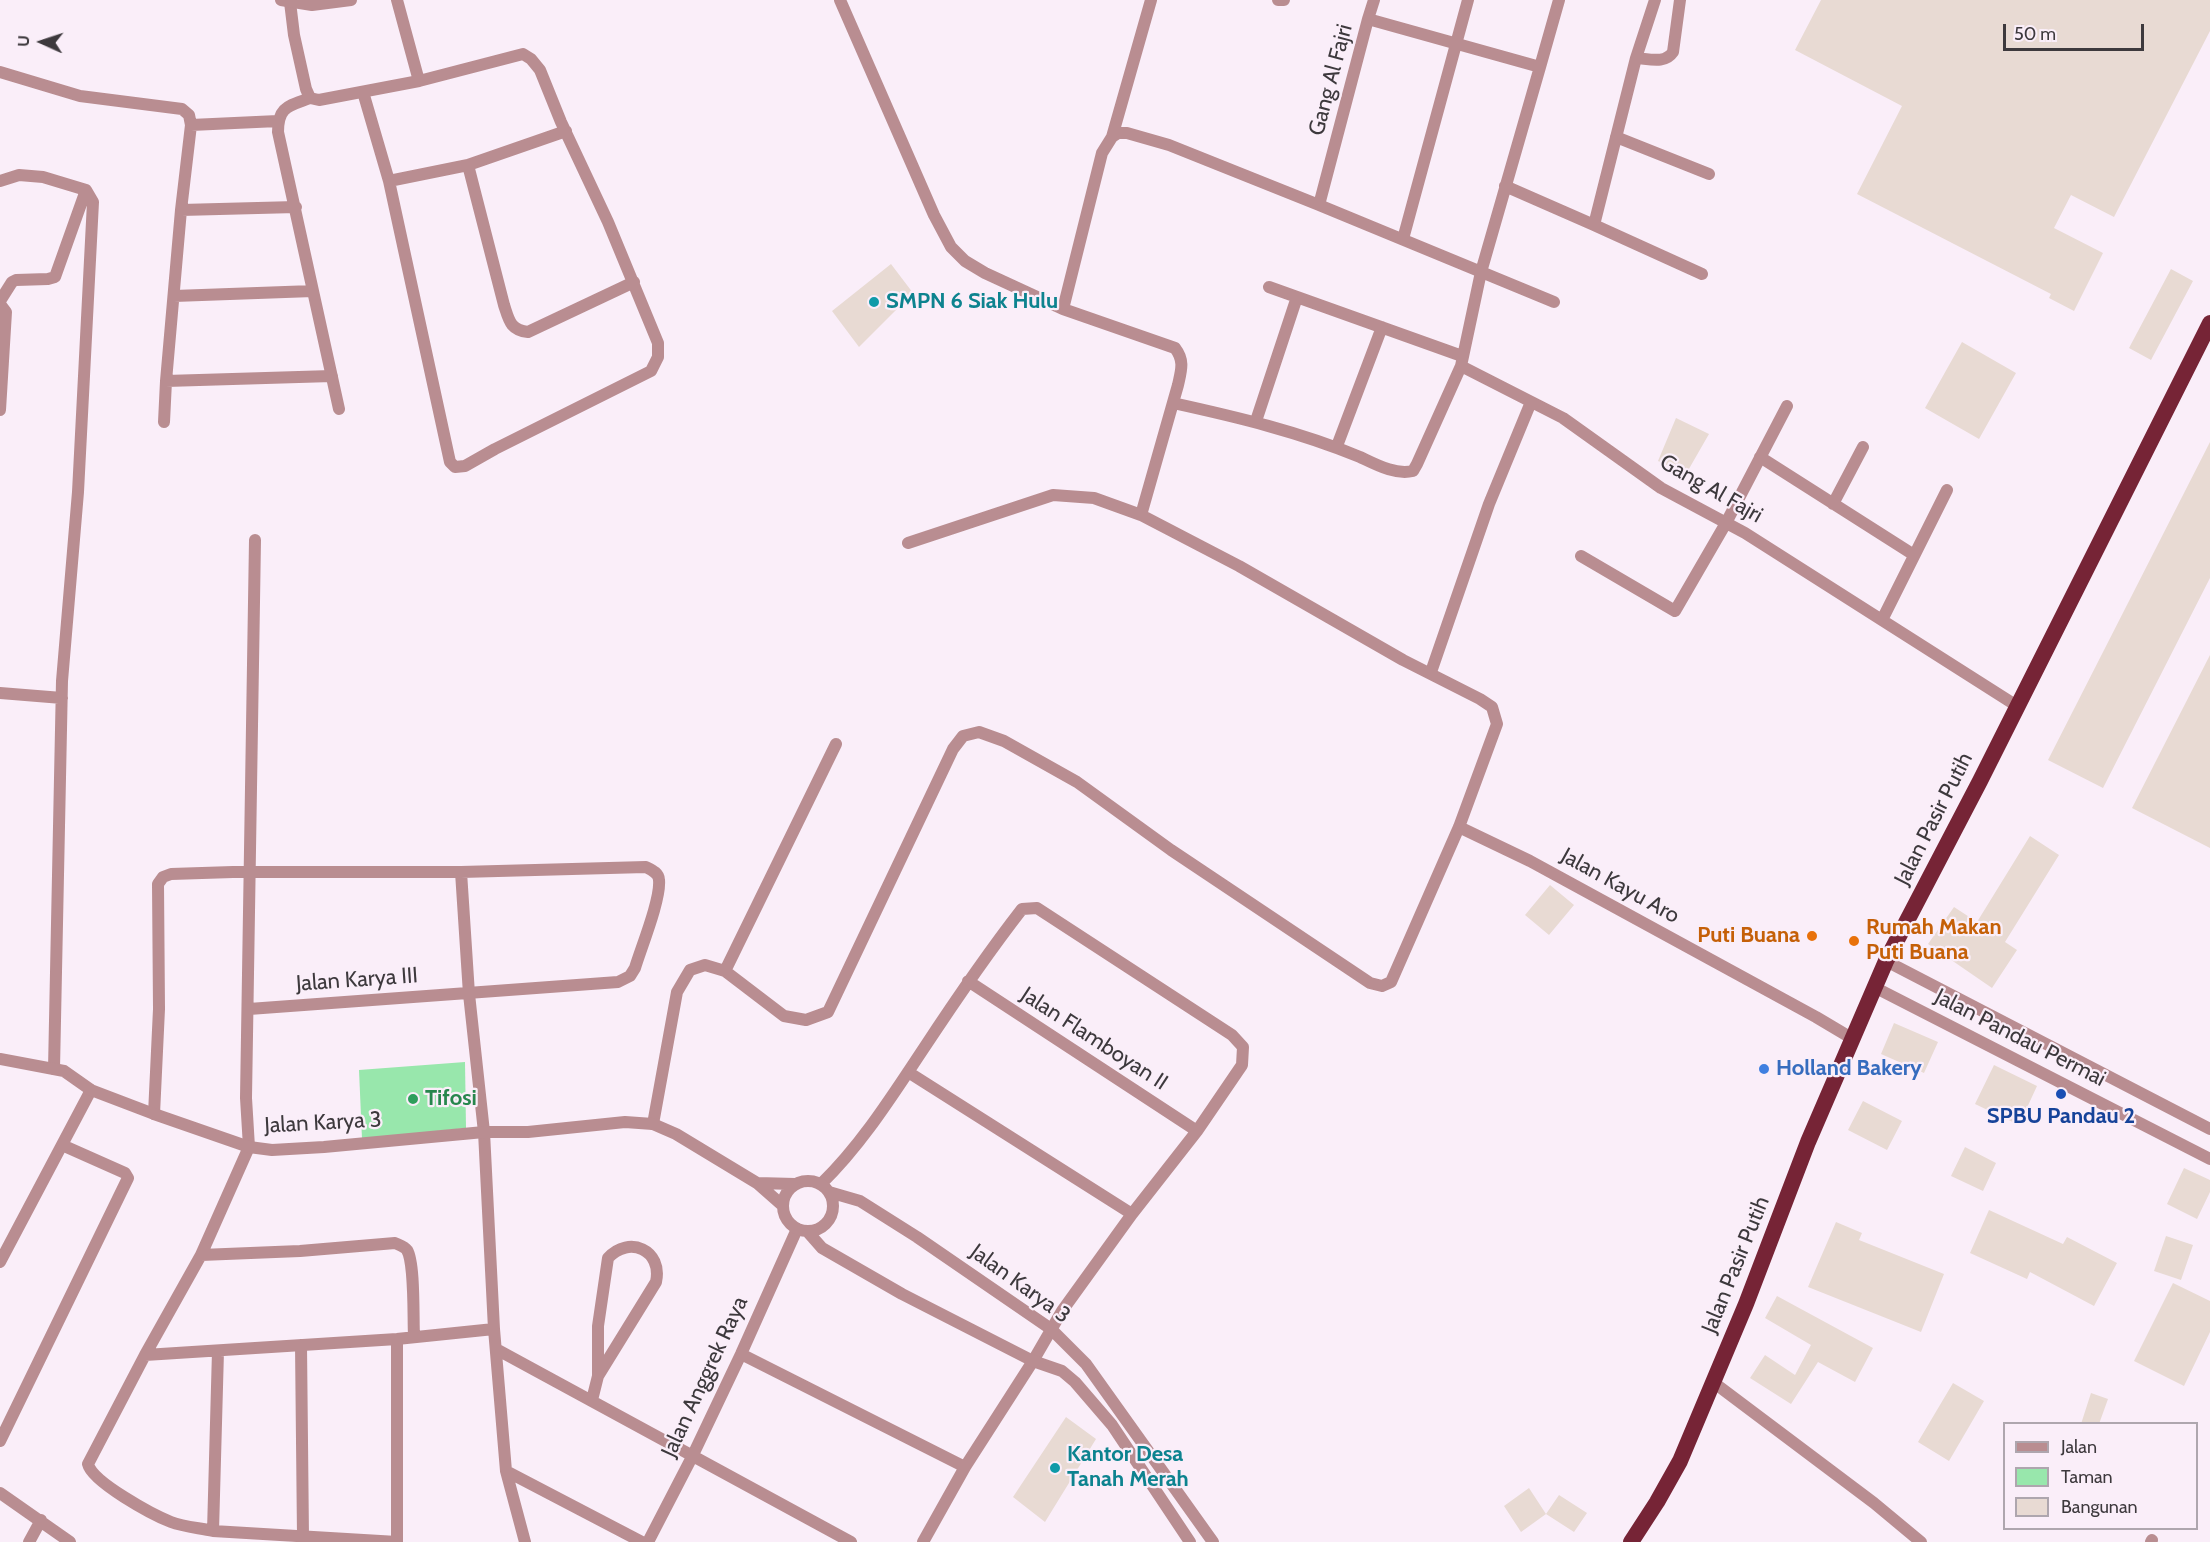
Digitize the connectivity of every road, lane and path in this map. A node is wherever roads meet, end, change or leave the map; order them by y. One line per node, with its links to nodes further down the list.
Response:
1 (351, 0): 12 (street)
2 (397, 0): 18 (street)
3 (840, 0): 46 (street)
4 (1151, 0): 24 (street)
5 (1278, 0): 6 (street)
6 (1284, 0)
7 (1374, 0): 13 (street)
8 (1468, 0): 14 (street)
9 (1559, 0): 16 (street)
10 (1655, 0): 15 (street)
11 (1680, 0): 15 (street)
12 (286, 1): 20 (street)
13 (1368, 19): 14 (street, Gang Al Fajri); 32 (street, Gang Al Fajri)
14 (1458, 44): 16 (street, Gang Al Fajri); 36 (street)
15 (1636, 58): 25 (street)
16 (1540, 67): 30 (street)
17 (0, 72): 22 (street)
18 (419, 81): 19 (street); 23 (street)
19 (363, 92): 20 (street); 29 (street)
20 (310, 98): 21 (street)
21 (278, 121): 22 (street); 33 (street)
22 (191, 125): 34 (street)
23 (566, 131): 26 (street); 39 (street)
24 (1112, 137): 32 (street); 46 (street)
25 (1616, 137): 27 (street); 35 (street)
26 (468, 165): 29 (street); 39 (street)
27 (1708, 174)
28 (0, 181): 31 (street)
29 (388, 181): 39 (street)
30 (1505, 186): 35 (street); 37 (street)
31 (86, 190): 44 (street); 73 (street)
32 (1319, 205): 36 (street)
33 (296, 207): 34 (street); 41 (street)
34 (181, 210): 42 (street)
35 (1594, 225): 38 (street)
36 (1403, 239): 37 (street)
37 (1481, 272): 45 (street); 49 (street)
38 (1702, 274)
39 (634, 282)
40 (1269, 287): 43 (street, Gang Al Fajri)
41 (313, 291): 42 (street); 50 (street)
42 (174, 296): 51 (street)
43 (1297, 297): 48 (street, Gang Al Fajri); 58 (street)
44 (0, 302): 56 (street)
45 (1554, 302)
46 (1064, 309): 53 (street)
47 (2210, 323): 74 (highway, Jalan Pasir Putih)
48 (1382, 327): 49 (street, Gang Al Fajri); 59 (street)
49 (1461, 361): 52 (street, Gang Al Fajri); 59 (street)
50 (332, 376): 51 (street); 55 (street)
51 (166, 381): 57 (street)
52 (1531, 402): 65 (street, Gang Al Fajri); 71 (street)
53 (1173, 403): 58 (street); 64 (street)
54 (1787, 406): 61 (street)
55 (339, 409)
56 (0, 410)
57 (164, 422)
58 (1256, 422): 59 (street)
59 (1337, 446)
60 (1863, 447): 63 (street)
61 (1760, 457): 63 (street); 65 (street)
62 (1947, 490): 68 (street)
63 (1833, 504): 68 (street)
64 (1142, 515): 67 (street); 71 (street)
65 (1726, 523): 69 (street); 70 (street, Gang Al Fajri)
66 (255, 540): 78 (street)
67 (908, 543)
68 (1914, 555): 70 (street)
69 (1581, 556)
70 (1882, 620): 74 (street, Gang Al Fajri)
71 (1431, 672): 76 (street)
72 (0, 693): 73 (street)
73 (62, 698): 87 (street)
74 (2017, 706): 79 (highway, Jalan Pasir Putih)
75 (836, 744): 80 (street)
76 (1459, 827): 80 (street); 85 (street, Jalan Kayu Aro)
77 (461, 872): 78 (street); 83 (street); 83 (street, Jalan Karya III)
78 (251, 873): 84 (street); 90 (street)
79 (1886, 961): 82 (highway, Jalan Pasir Putih); 92 (street, Jalan Pandau Permai)
80 (725, 971): 91 (street)
81 (968, 981): 88 (street); 93 (street, Jalan Flamboyan II); 93 (street)
82 (1876, 988): 85 (highway, Jalan Pasir Putih); 97 (street, Jalan Pandau Permai)
83 (469, 994): 84 (street, Jalan Karya III); 94 (street)
84 (249, 1008): 96 (street)
85 (1853, 1039): 117 (highway, Jalan Pasir Putih)
86 (2, 1063): 87 (street, Jalan Karya 3)
87 (54, 1069): 89 (street, Jalan Karya 3)
88 (908, 1072): 100 (street); 102 (street)
89 (91, 1090): 90 (street, Jalan Karya 3); 95 (street)
90 (154, 1114): 96 (street, Jalan Karya 3)
91 (653, 1124): 94 (street, Jalan Karya 3); 98 (street, Jalan Karya 3)
92 (2210, 1129)
93 (1197, 1131): 102 (street)
94 (484, 1132): 96 (street, Jalan Karya 3); 106 (street)
95 (62, 1146): 105 (street); 121 (street)
96 (249, 1146): 104 (street)
97 (2210, 1159)
98 (757, 1183): 99 (street, Jalan Karya 3); 101 (street, Jalan Karya 3)
99 (795, 1184): 100 (street, Jalan Karya 3); 101 (street)
100 (825, 1188): 103 (street); 107 (street, Jalan Karya 3)
101 (783, 1205): 103 (street, Jalan Karya 3)
102 (1132, 1214): 107 (street)
103 (802, 1230): 113 (street, Jalan Anggrek Raya); 115 (street, Jalan Karya 3)
104 (201, 1255): 108 (street); 114 (street)
105 (0, 1262)
106 (494, 1329): 108 (street); 111 (street)
107 (1051, 1329): 115 (street); 119 (street, Jalan Karya 3)
108 (414, 1336): 109 (street)
109 (397, 1339): 110 (street); 131 (street)
110 (301, 1345): 112 (street); 128 (street)
111 (496, 1349): 118 (street); 124 (street)
112 (218, 1351): 114 (street); 127 (street)
113 (741, 1354): 122 (street, Jalan Anggrek Raya); 123 (street)
114 (145, 1355): 127 (street)
115 (1033, 1361): 120 (street, Jalan Karya 3); 123 (street)
116 (598, 1376): 116 (street); 118 (street)
117 (1713, 1382): 139 (highway, Jalan Pasir Putih); 140 (street)
118 (592, 1400): 122 (street)
119 (1124, 1416): 120 (street); 138 (street, Jalan Karya 3)
120 (1112, 1425): 137 (street, Jalan Karya 3)
121 (0, 1441)
122 (692, 1457): 134 (street, Jalan Anggrek Raya); 135 (street)
123 (965, 1467): 136 (street)
124 (506, 1471): 132 (street); 133 (street)
125 (0, 1493): 126 (street)
126 (41, 1520): 129 (street); 130 (street)
127 (213, 1531): 128 (street)
128 (303, 1537): 131 (street)
129 (29, 1542)
130 (70, 1542)
131 (397, 1542)
132 (525, 1542)
133 (642, 1542)
134 (648, 1542)
135 (851, 1542)
136 (922, 1542)
137 (1190, 1542)
138 (1213, 1542)
139 (1631, 1542)
140 (1921, 1542)

